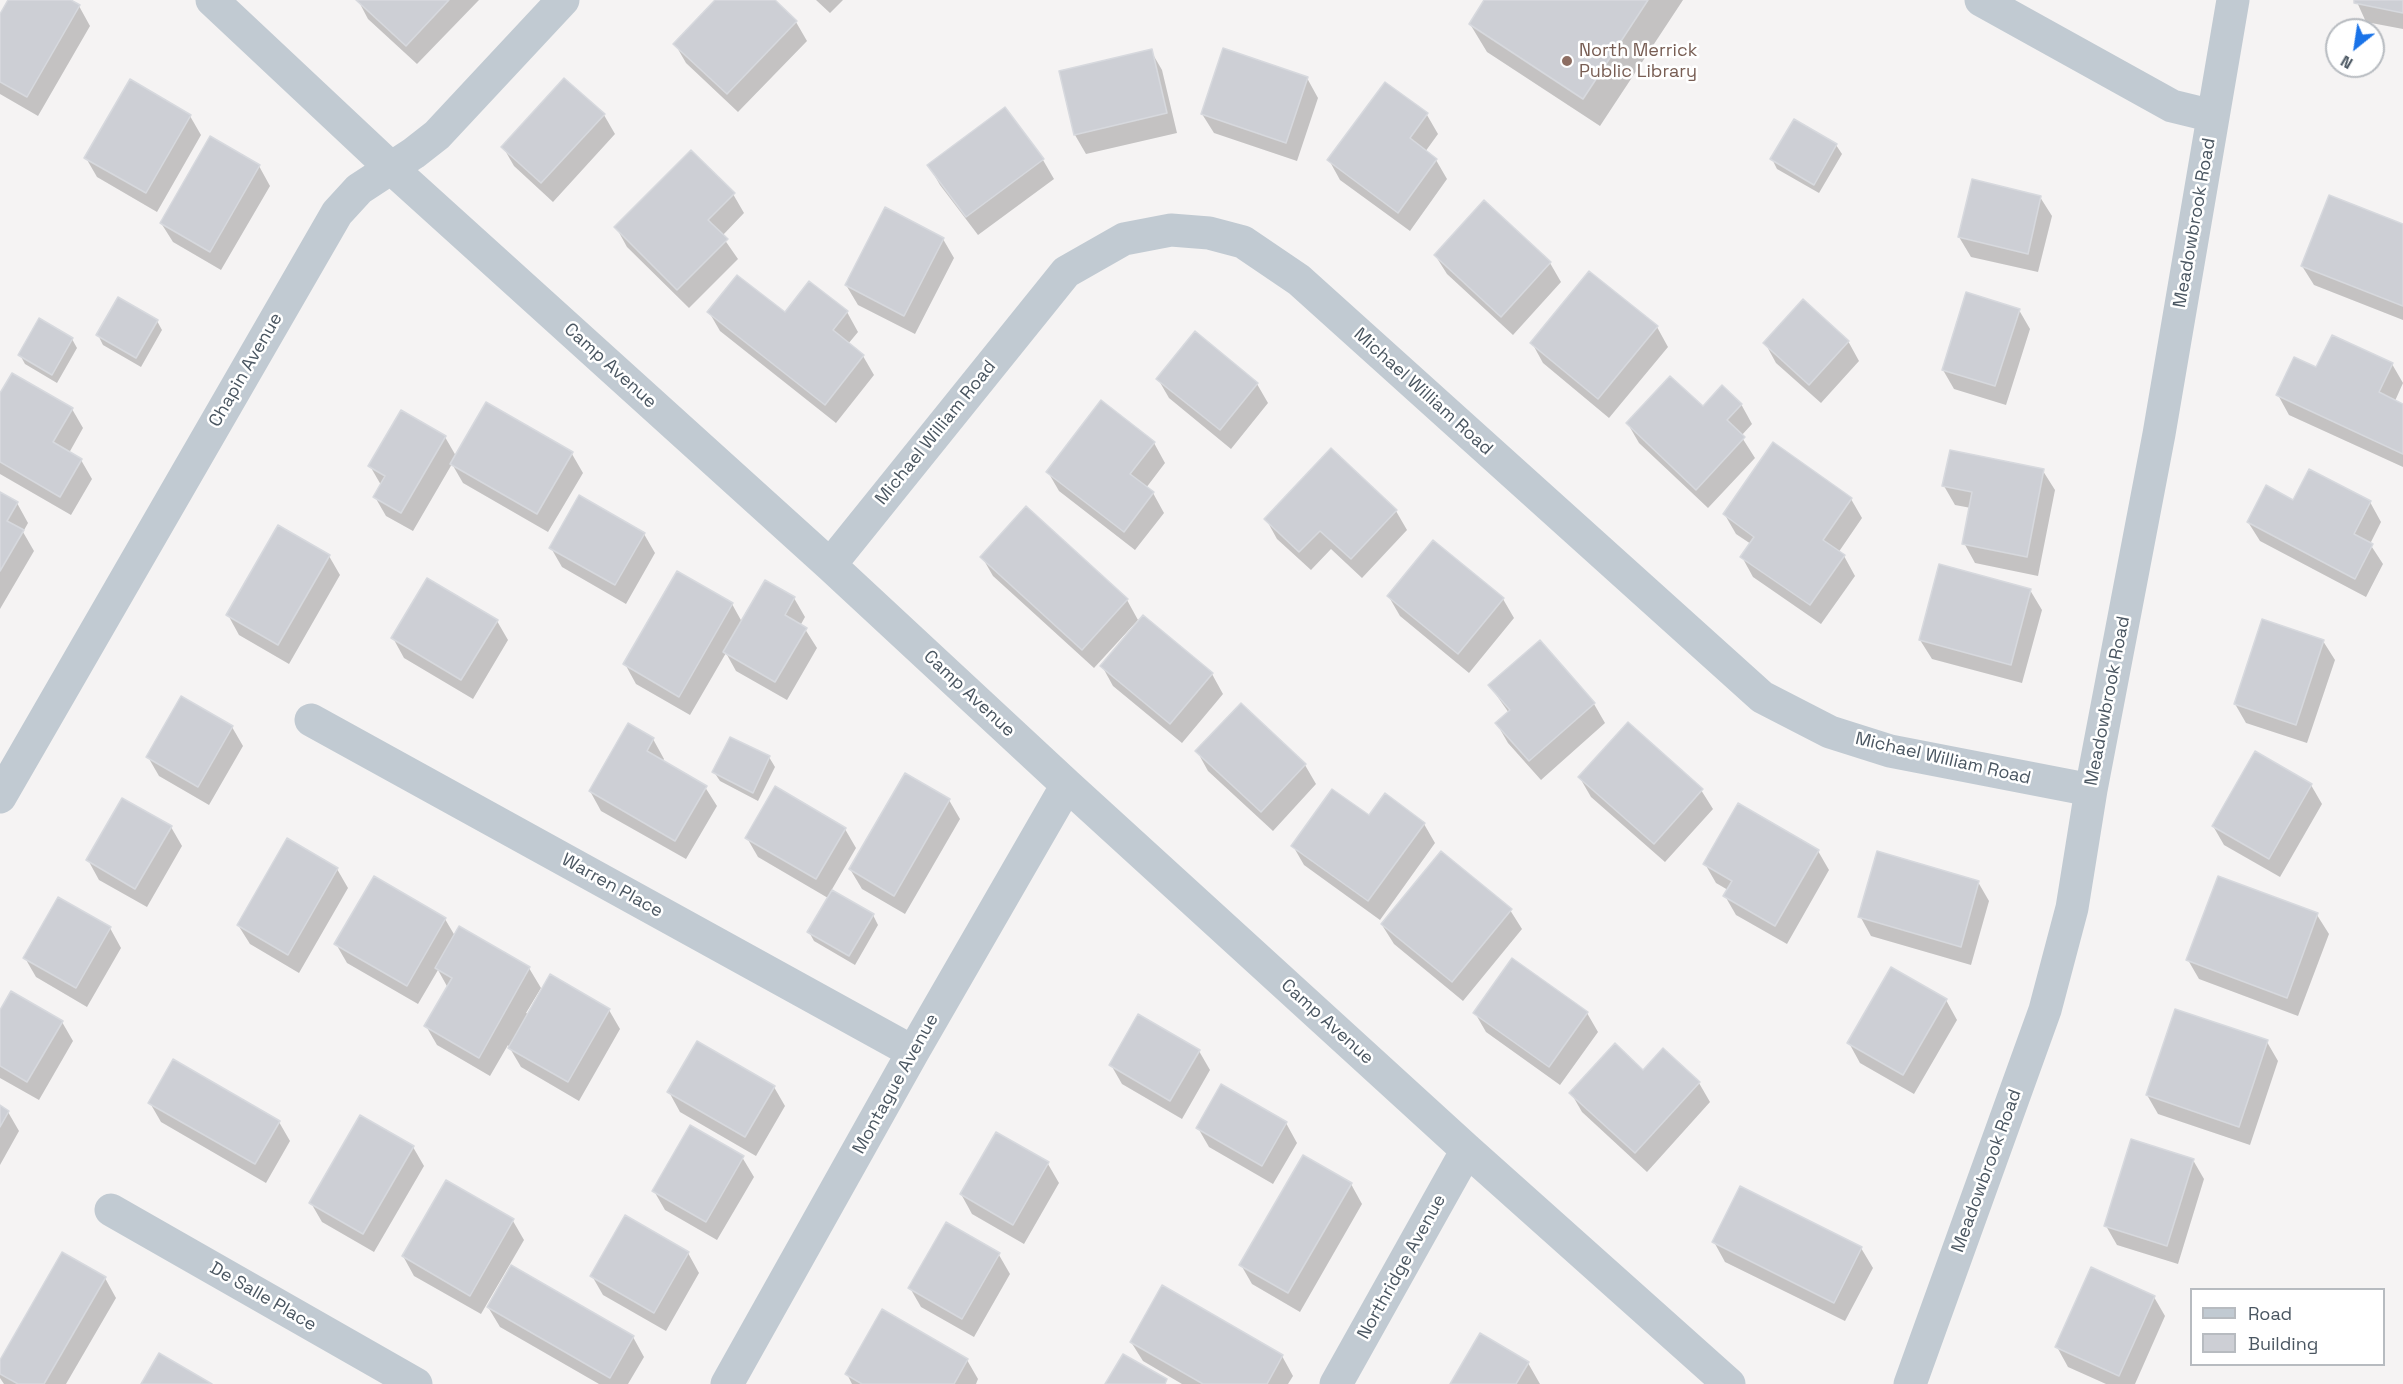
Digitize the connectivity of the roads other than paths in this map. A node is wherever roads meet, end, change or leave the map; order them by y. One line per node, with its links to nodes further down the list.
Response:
1 (212, 0): 6 (street, Camp Avenue)
2 (563, 0): 6 (street, Chapin Avenue)
3 (1981, 0): 5 (street)
4 (2233, 0): 5 (street, Meadowbrook Road)
5 (2213, 116): 10 (street, Meadowbrook Road)
6 (390, 167): 7 (street, Camp Avenue); 11 (street, Chapin Avenue)
7 (830, 565): 9 (street, Camp Avenue); 10 (street, Michael William Road)
8 (311, 720): 12 (street, Warren Place)
9 (1068, 785): 12 (street, Montague Avenue); 13 (street, Camp Avenue)
10 (2091, 790): 19 (street, Meadowbrook Road)
11 (0, 797)
12 (913, 1052): 16 (street, Montague Avenue)
13 (1467, 1150): 17 (street, Northridge Avenue); 18 (street, Camp Avenue)
14 (111, 1210): 15 (street, De Salle Place)
15 (416, 1384)
16 (728, 1384)
17 (1336, 1384)
18 (1730, 1384)
19 (1910, 1384)

